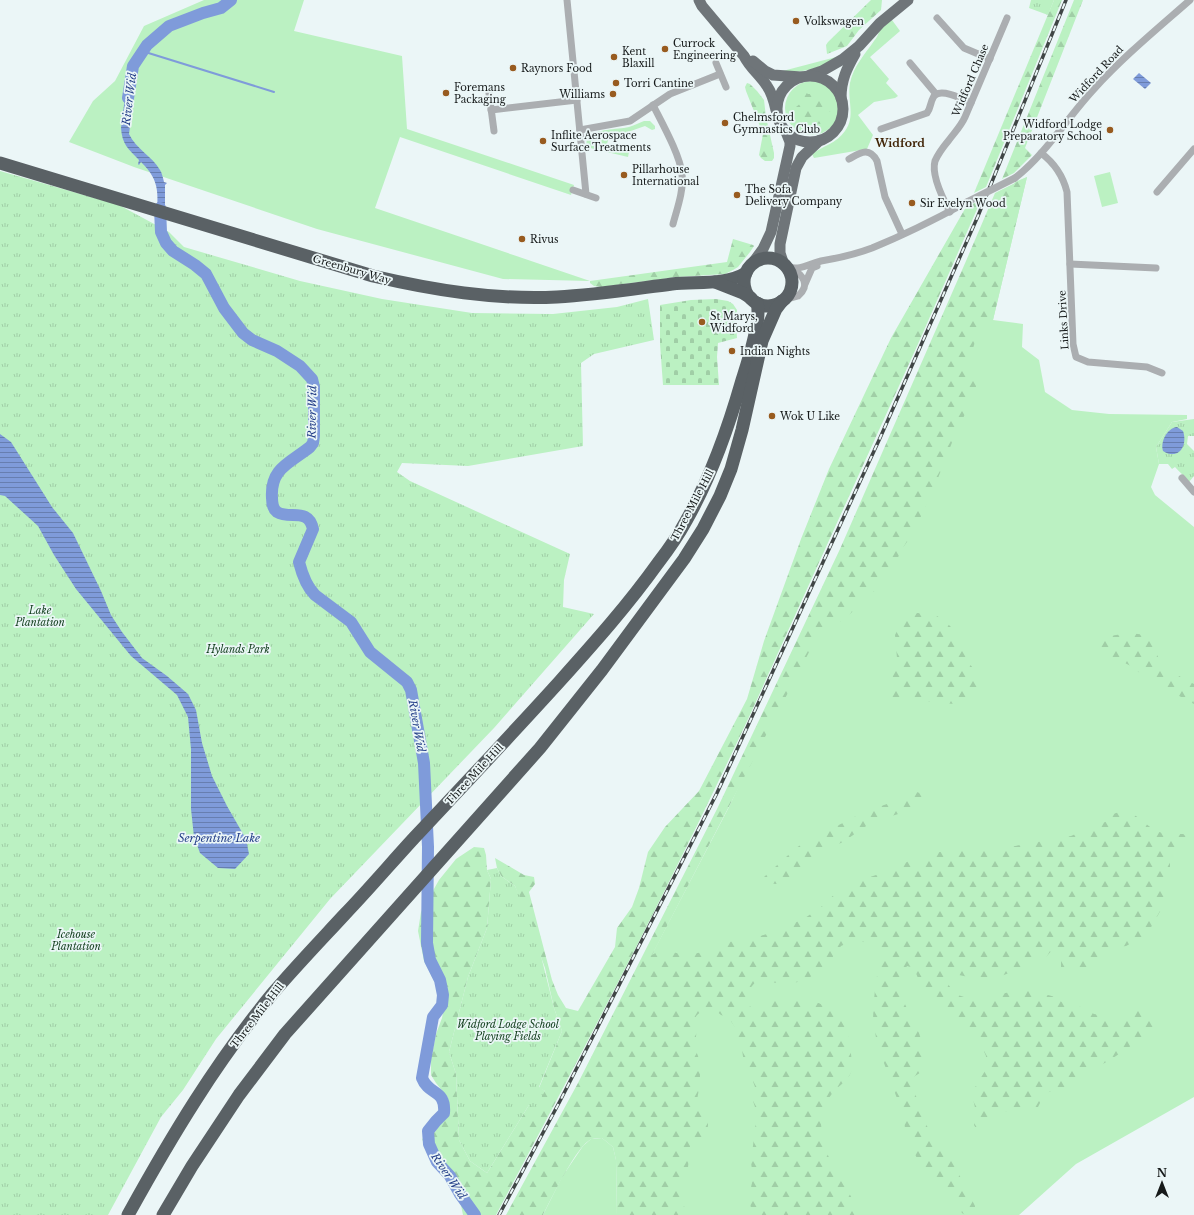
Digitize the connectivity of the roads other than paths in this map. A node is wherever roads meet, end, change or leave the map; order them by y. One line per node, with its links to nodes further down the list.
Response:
1 (567, 0): 18 (street)
2 (699, 0): 8 (main road)
3 (908, 0): 7 (main road)
4 (1190, 0): 29 (street, Widford Road)
5 (937, 18): 9 (street)
6 (1007, 18): 9 (street, Widford Chase)
7 (859, 46): 13 (main road); 17 (main road)
8 (744, 56): 13 (main road); 22 (main road)
9 (990, 59): 19 (street, Widford Chase)
10 (716, 63): 12 (street)
11 (910, 63): 16 (street)
12 (720, 74): 14 (street); 20 (street)
13 (806, 76): 17 (main road); 22 (main road)
14 (726, 87)
15 (489, 93): 21 (street)
16 (936, 94): 19 (street); 24 (street)
17 (841, 99): 27 (main road)
18 (577, 100): 21 (street); 25 (street)
19 (971, 103): 36 (street, Widford Chase)
20 (653, 105): 25 (street); 37 (street)
21 (491, 110): 26 (street)
22 (778, 114): 23 (main road)
23 (783, 127): 27 (main road); 42 (main road)
24 (881, 129)
25 (580, 130): 34 (street)
26 (494, 131)
27 (820, 140): 41 (main road)
28 (1194, 149): 33 (street)
29 (1041, 152): 36 (street, Widford Road, bridge); 40 (street, Links Drive)
30 (849, 159): 38 (street)
31 (0, 163): 44 (highway, Greenbury Way)
32 (573, 190): 34 (street)
33 (1157, 192)
34 (586, 194): 35 (street)
35 (596, 198)
36 (950, 212): 38 (street, Widford Road)
37 (673, 224)
38 (902, 234): 39 (street, Widford Road)
39 (830, 260): 41 (street, Widford Road); 45 (street, Widford Road)
40 (1070, 264): 43 (street); 48 (street, Links Drive)
41 (787, 266): 42 (highway); 45 (street); 46 (highway)
42 (749, 268): 44 (highway, Greenbury Way); 47 (highway)
43 (1156, 268)
44 (715, 282): 47 (highway, Greenbury Way)
45 (805, 284): 46 (street, Widford Road)
46 (783, 300): 47 (highway); 52 (highway, Three Mile Hill)
47 (754, 301): 51 (highway, Three Mile Hill)
48 (1162, 373)
49 (1182, 478): 50 (street)
50 (1194, 492)
51 (128, 1215)
52 (163, 1215)

